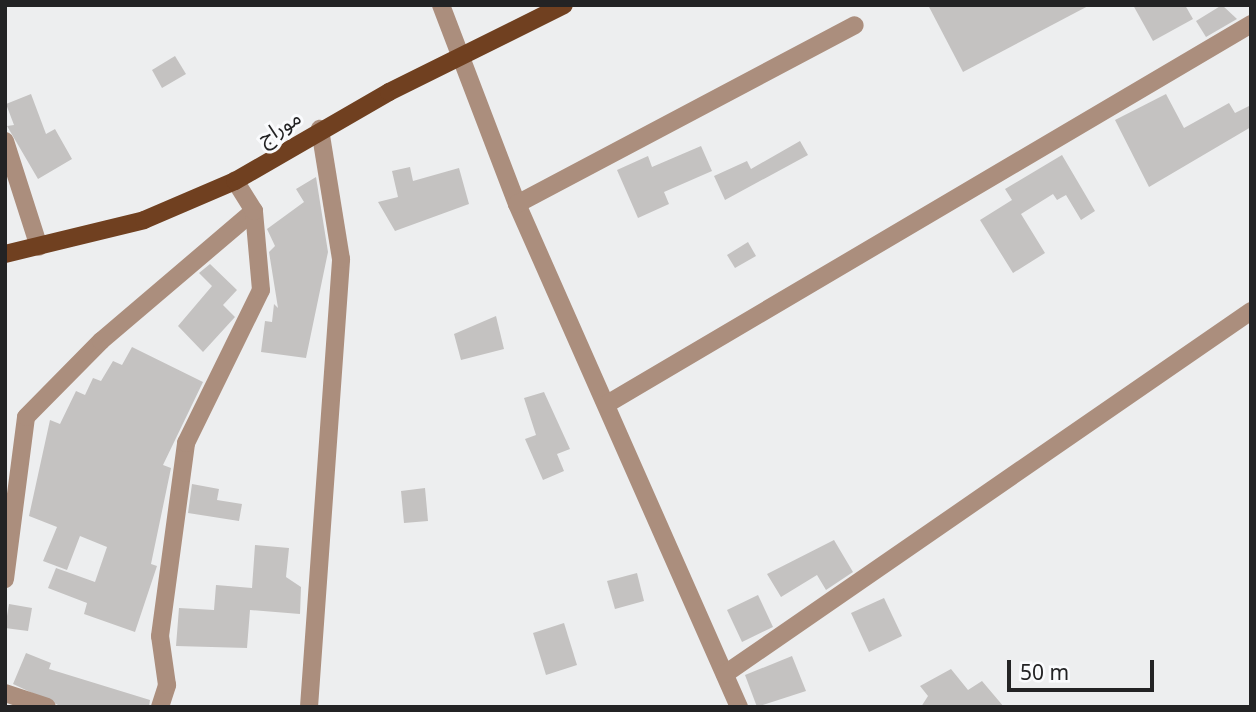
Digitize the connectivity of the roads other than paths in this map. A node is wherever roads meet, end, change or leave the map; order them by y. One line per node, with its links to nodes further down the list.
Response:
1 (441, 5): 5 (street)
2 (564, 5): 5 (main road, موراج)
3 (1251, 24): 14 (street)
4 (855, 25): 9 (street)
5 (458, 61): 6 (main road, موراج); 9 (street)
6 (320, 130): 8 (main road, موراج); 20 (street)
7 (5, 141): 11 (street)
8 (235, 181): 10 (street); 11 (main road, موراج)
9 (517, 204): 14 (street)
10 (254, 211): 15 (street); 19 (street)
11 (38, 247): 12 (main road, موراج)
12 (5, 254)
13 (1251, 312): 16 (street)
14 (607, 404): 16 (street)
15 (5, 579)
16 (725, 674): 21 (street)
17 (5, 694): 18 (street)
18 (47, 707)
19 (160, 707)
20 (309, 707)
21 (739, 707)

